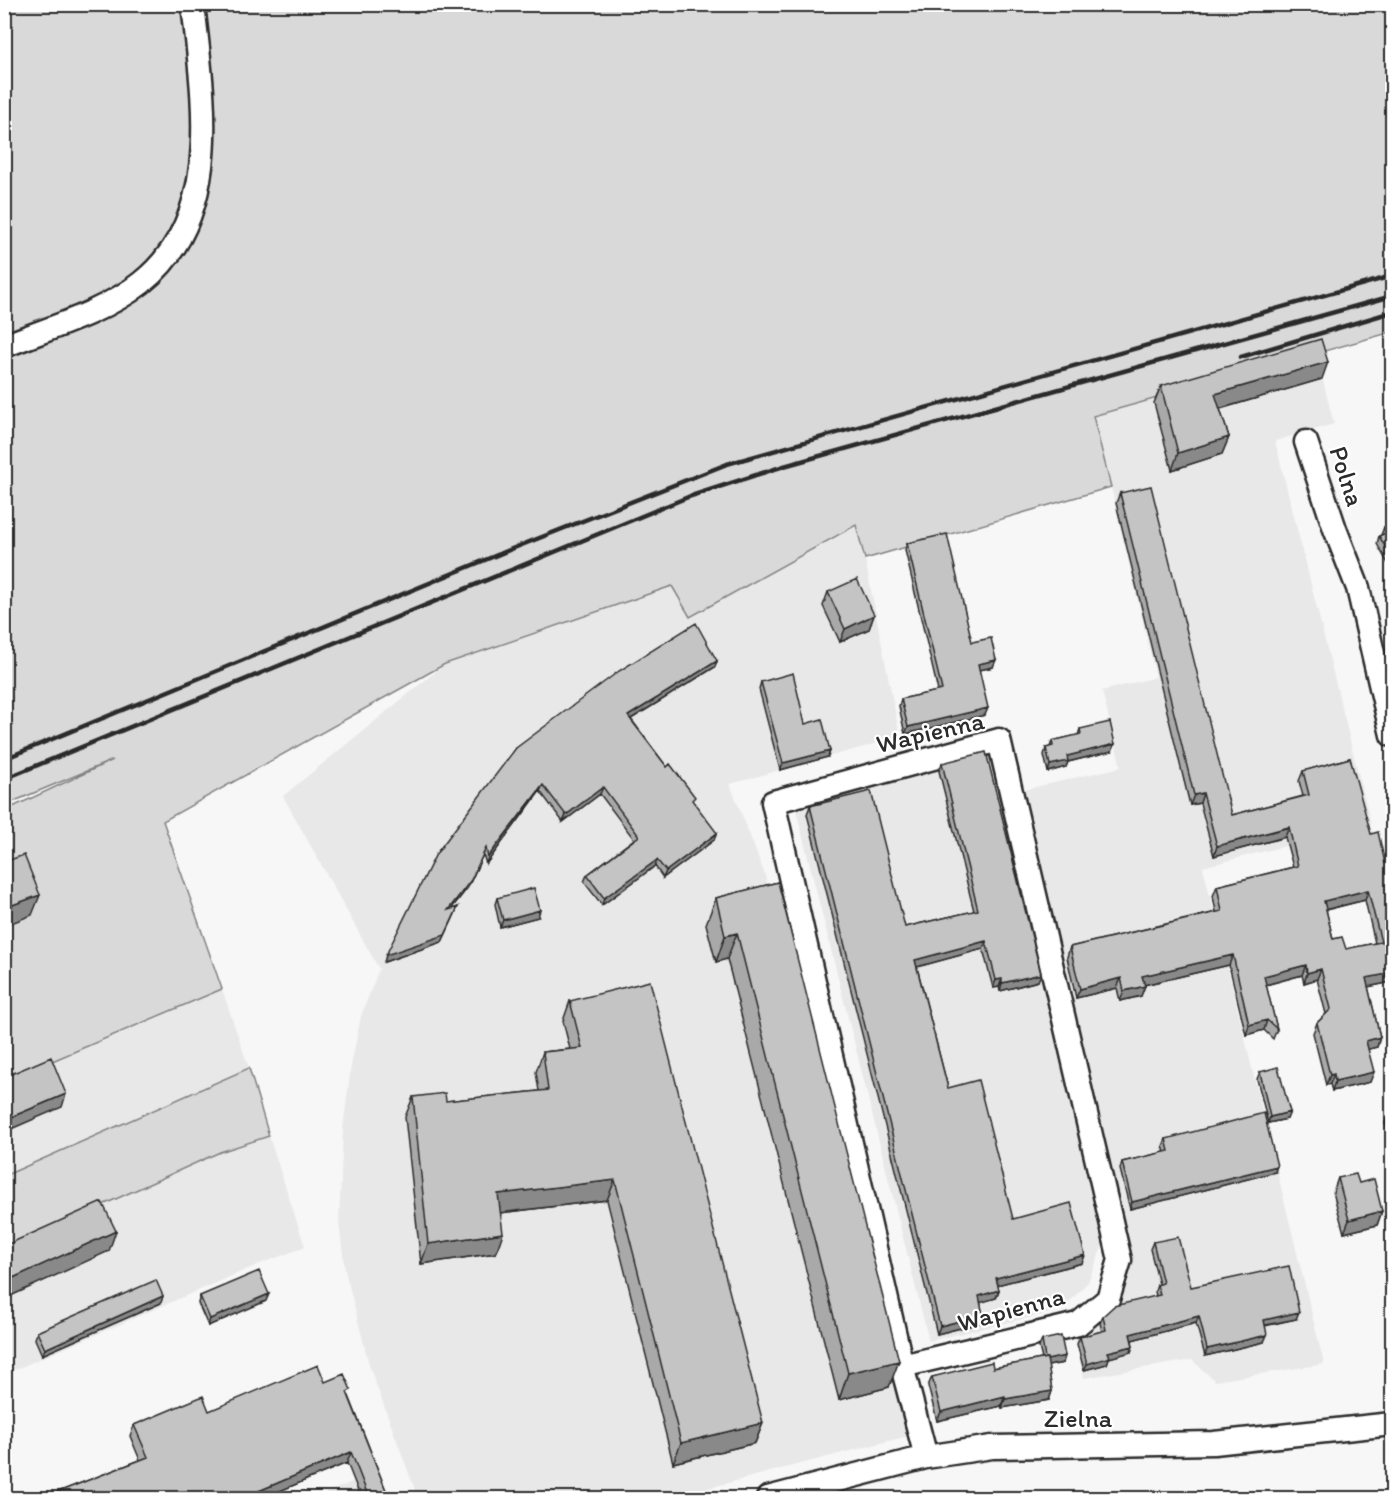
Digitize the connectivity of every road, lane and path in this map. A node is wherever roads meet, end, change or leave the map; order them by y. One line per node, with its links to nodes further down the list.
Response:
1 (193, 4): 2 (street)
2 (4, 346)
3 (1306, 442): 4 (street, Polna)
4 (1392, 735)
5 (902, 1366): 5 (street, Wapienna); 7 (street, Wapienna)
6 (1392, 1424): 7 (street, Zielna)
7 (926, 1457): 8 (street, Zielna)
8 (768, 1498)

